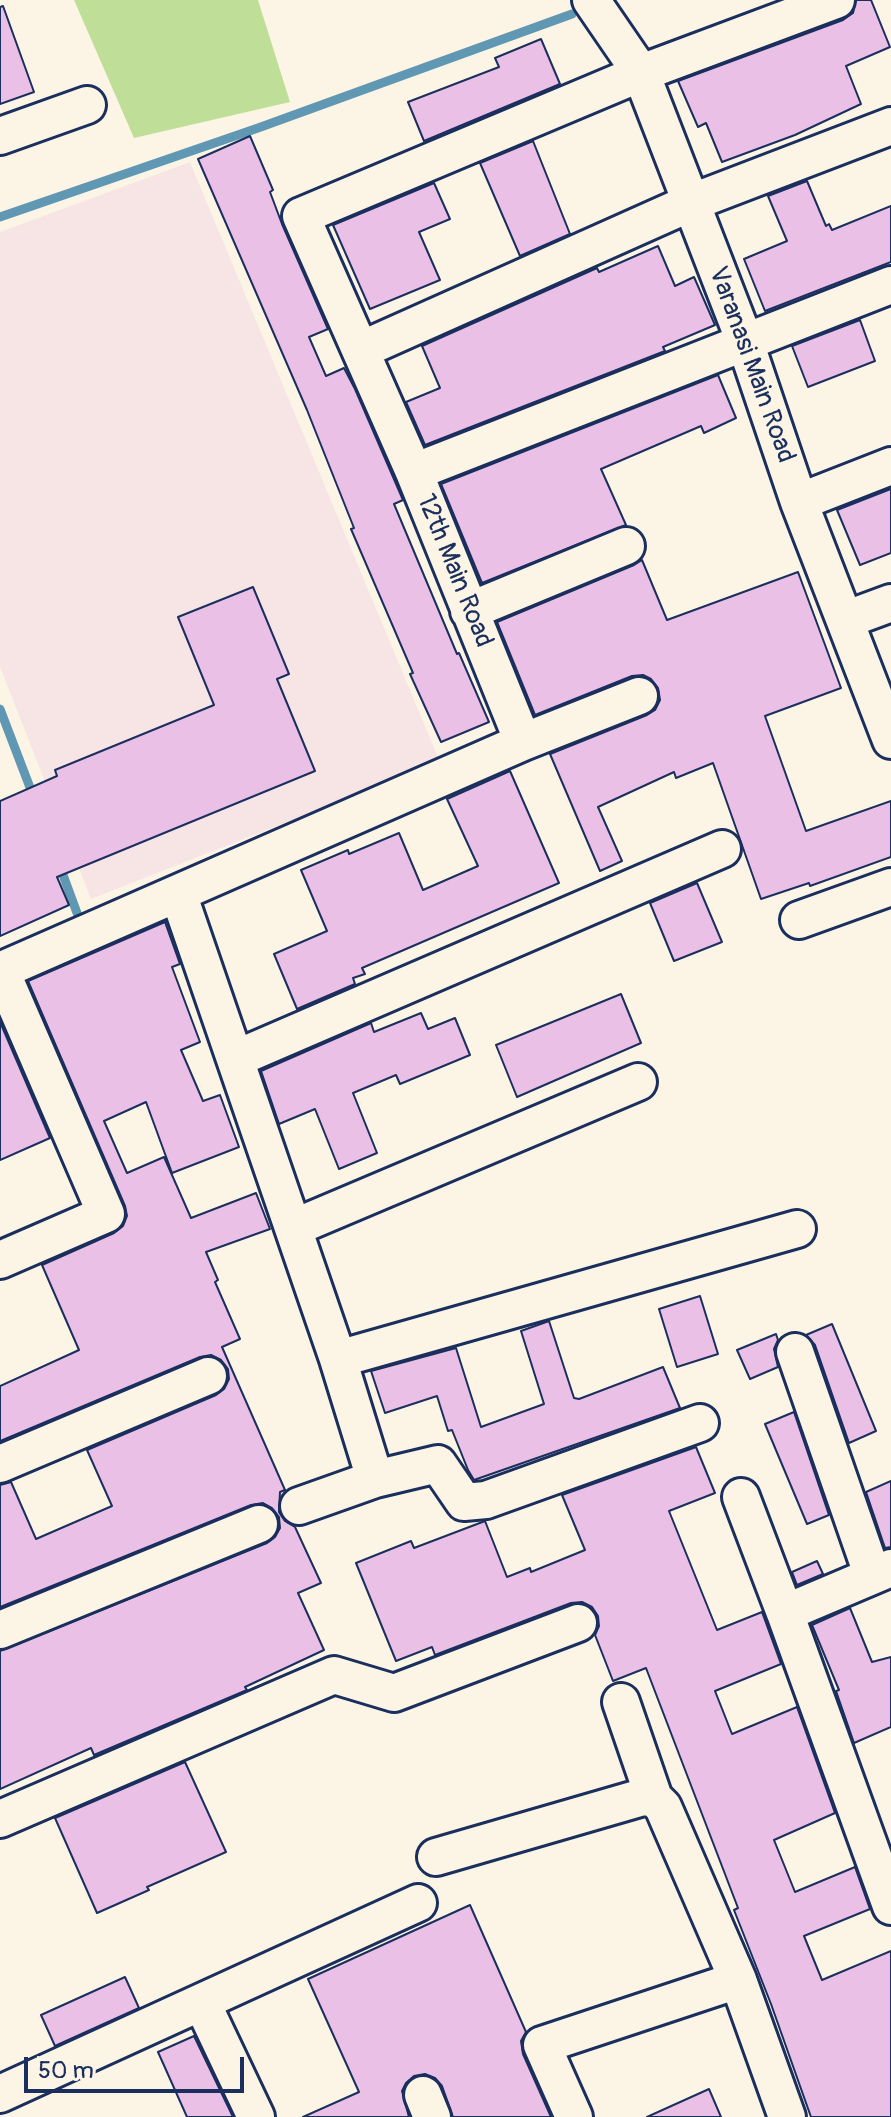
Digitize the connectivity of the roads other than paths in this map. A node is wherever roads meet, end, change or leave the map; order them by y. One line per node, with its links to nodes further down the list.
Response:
1 (591, 0): 3 (street, Varanasi Main Road)
2 (836, 0): 3 (street)
3 (641, 73): 7 (street, Varanasi Main Road); 10 (street, 12th Main Road)
4 (87, 105): 6 (street)
5 (891, 126): 7 (street)
6 (0, 136)
7 (690, 203): 9 (street, Varanasi Main Road); 10 (street)
8 (891, 285): 9 (street)
9 (745, 342): 12 (street); 13 (street, Varanasi Main Road)
10 (361, 350): 12 (street, 12th Main Road)
11 (891, 466): 13 (street)
12 (414, 472): 16 (street, 12th Main Road)
13 (799, 502): 17 (street, Varanasi Main Road)
14 (626, 546): 16 (street)
15 (891, 603): 17 (street)
16 (469, 611): 20 (street, 12th Main Road)
17 (845, 620): 19 (street, Varanasi Main Road)
18 (639, 696): 20 (street)
19 (887, 719)
20 (523, 742): 23 (street)
21 (722, 849): 26 (street)
22 (891, 887): 24 (street)
23 (178, 893): 25 (street); 26 (street)
24 (799, 920)
25 (0, 971): 30 (street)
26 (235, 1059): 28 (street)
27 (638, 1082): 28 (street)
28 (293, 1228): 32 (street)
29 (797, 1229): 32 (street)
30 (0, 1260)
31 (795, 1352): 40 (street)
32 (338, 1359): 36 (street)
33 (208, 1376): 35 (street)
34 (700, 1423): 36 (street)
35 (0, 1464)
36 (375, 1479): 38 (street)
37 (741, 1497): 41 (street)
38 (299, 1506)
39 (259, 1524): 43 (street)
40 (882, 1571): 41 (street)
41 (785, 1613): 49 (street)
42 (578, 1623): 46 (street)
43 (0, 1630)
44 (621, 1702): 45 (street)
45 (654, 1798): 47 (street); 50 (street)
46 (0, 1819)
47 (436, 1857)
48 (418, 1903): 51 (street)
49 (891, 1906)
50 (738, 1980): 55 (street); 56 (street)
51 (202, 2003): 52 (street); 54 (street)
52 (0, 2097): 53 (street)
53 (8, 2117)
54 (256, 2117)
55 (574, 2117)
56 (787, 2117)

